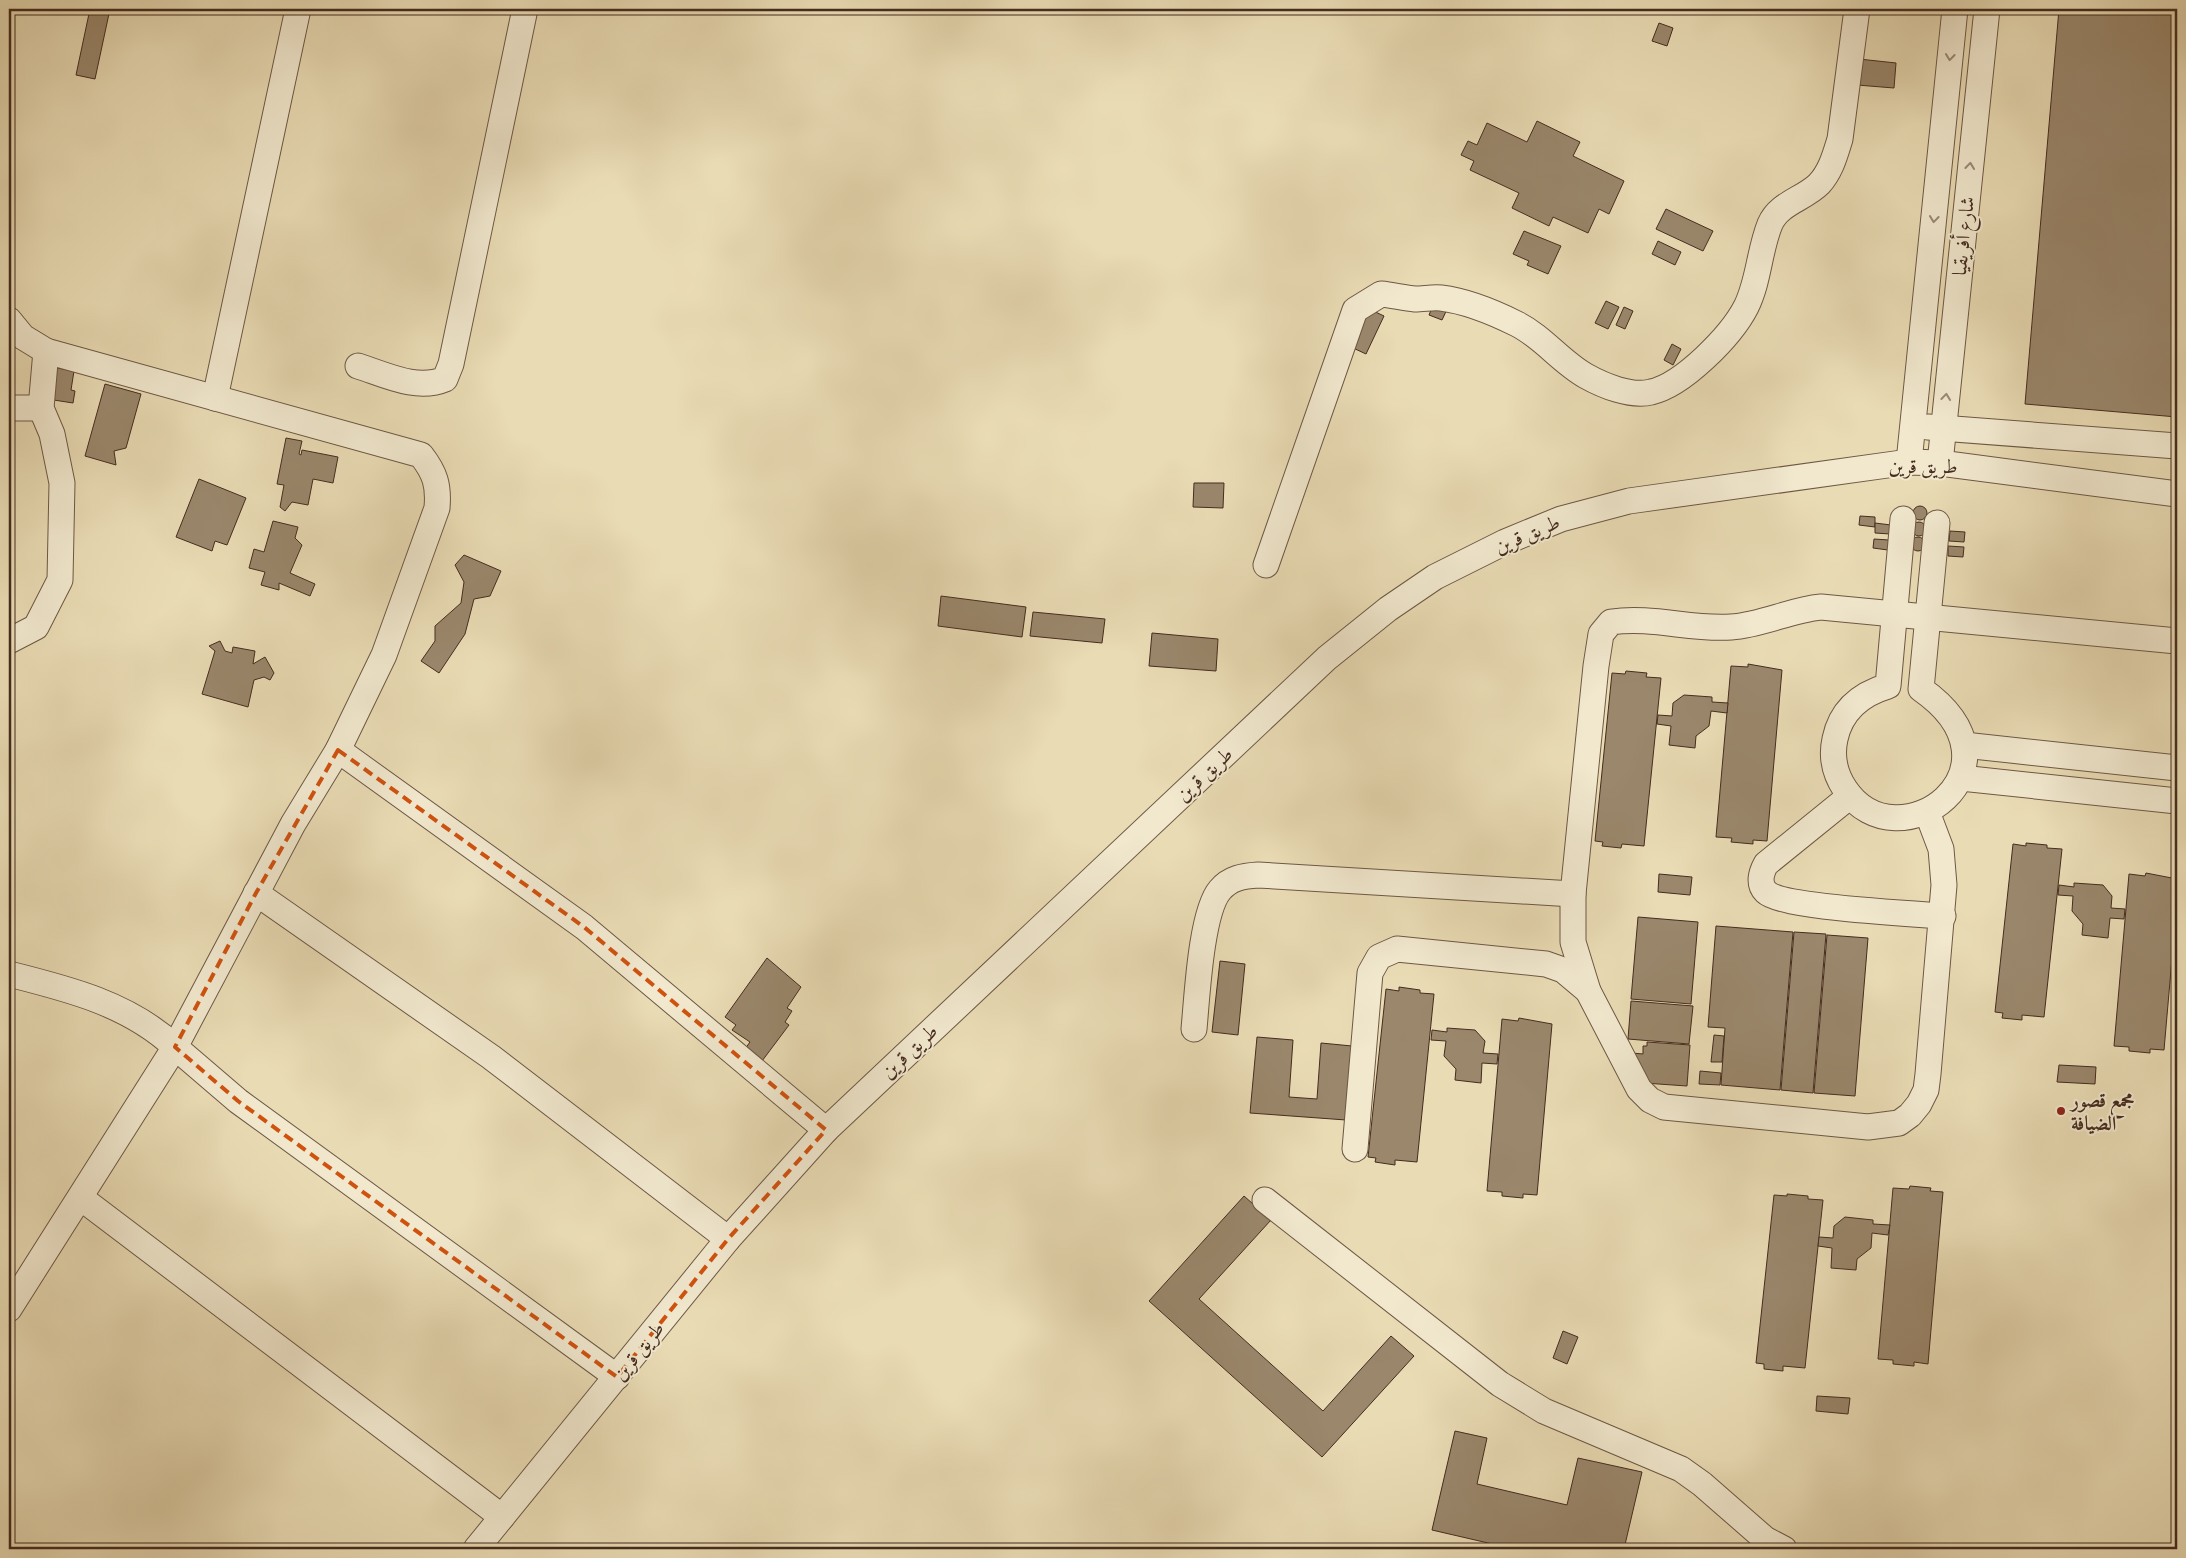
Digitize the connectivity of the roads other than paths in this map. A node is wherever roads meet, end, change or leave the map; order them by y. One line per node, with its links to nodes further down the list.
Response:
1 (298, 9): 9 (street)
2 (526, 9): 8 (street)
3 (1857, 9): 20 (street)
4 (1955, 9): 12 (street, شارع أفريقيا, one-way to 12)
5 (1986, 9): 13 (street, شارع أفريقيا, one-way to 5)
6 (9, 320): 7 (street)
7 (46, 351): 9 (street); 11 (street)
8 (358, 366)
9 (215, 398): 28 (street)
10 (9, 408): 11 (street)
11 (40, 408): 23 (street)
12 (1913, 426): 13 (street); 15 (street, شارع أفريقيا)
13 (1943, 428): 14 (street); 16 (street, شارع أفريقيا)
14 (2177, 446)
15 (1909, 462): 16 (street, طريق قرين); 41 (street, طريق قرين)
16 (1940, 463): 17 (street, طريق قرين)
17 (2177, 494)
18 (1902, 519): 21 (street)
19 (1937, 523): 22 (street)
20 (1266, 565)
21 (1895, 613): 22 (street); 25 (street); 35 (street)
22 (1928, 616): 24 (street); 26 (street)
23 (9, 641)
24 (2177, 641)
25 (1888, 686): 26 (street); 31 (street)
26 (1921, 689): 27 (street)
27 (1964, 745): 29 (street); 30 (street)
28 (338, 750): 34 (street); 41 (street)
29 (2177, 768)
30 (1960, 778): 32 (street); 33 (street)
31 (1850, 796): 33 (street); 36 (street)
32 (2177, 801)
33 (1927, 812): 36 (street)
34 (256, 893): 40 (street); 45 (street)
35 (1573, 894): 38 (street); 39 (street)
36 (1943, 916): 38 (street)
37 (9, 974): 40 (street)
38 (1588, 991): 42 (street)
39 (1194, 1029)
40 (175, 1047): 43 (street); 47 (street)
41 (826, 1130): 45 (street, طريق قرين)
42 (1355, 1149)
43 (81, 1198): 46 (street); 48 (street)
44 (1266, 1200): 50 (street)
45 (728, 1238): 47 (street, طريق قرين)
46 (9, 1309)
47 (617, 1377): 48 (street, طريق قرين)
48 (502, 1517): 49 (street, طريق قرين)
49 (476, 1549)
50 (1784, 1549)

